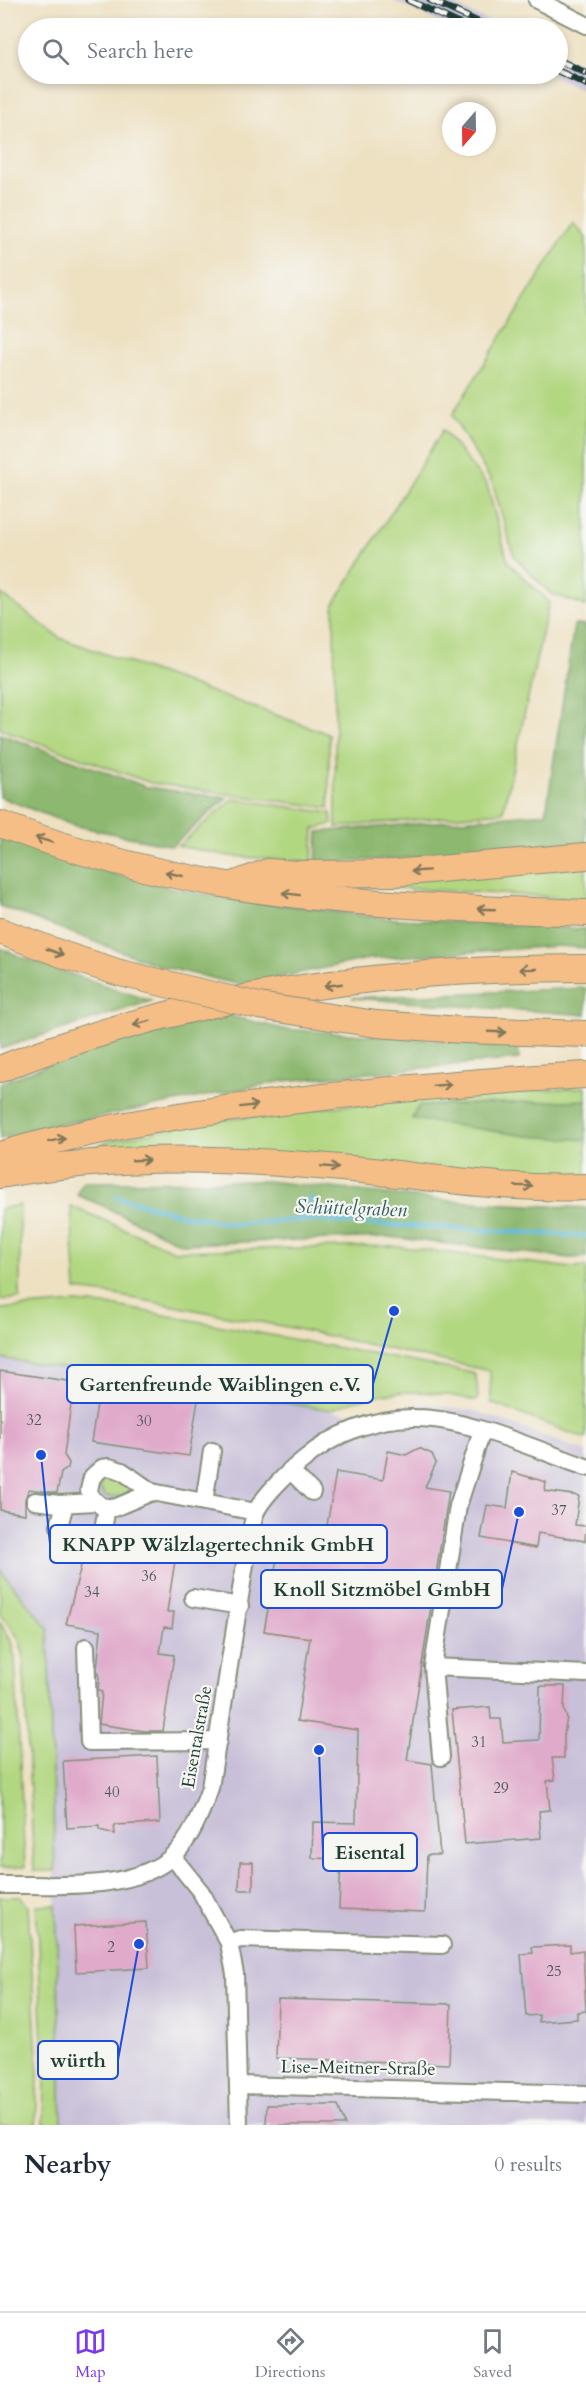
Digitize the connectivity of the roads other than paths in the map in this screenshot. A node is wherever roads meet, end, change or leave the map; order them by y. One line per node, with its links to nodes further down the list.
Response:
1 (537, 0): 2 (street)
2 (586, 25)
3 (0, 824): 5 (highway, one-way to 3)
4 (586, 856): 5 (highway, one-way to 5)
5 (231, 886): 6 (highway, one-way to 5)
6 (586, 913)
7 (0, 931): 9 (highway, one-way to 9, bridge)
8 (586, 968): 10 (highway, one-way to 10)
9 (586, 1034)
10 (0, 1069)
11 (586, 1075): 12 (highway, one-way to 11)
12 (0, 1155)
13 (0, 1175): 14 (highway, one-way to 14)
14 (586, 1187)
15 (482, 1431): 17 (street, Eisentalstraße); 18 (street, Eisentalstraße); 31 (street)
16 (212, 1451): 22 (street)
17 (586, 1467)
18 (290, 1470): 19 (street); 25 (street, Eisentalstraße)
19 (312, 1491)
20 (152, 1492): 22 (street); 24 (street); 24 (street)
21 (36, 1501): 23 (street)
22 (204, 1502): 25 (street)
23 (65, 1504): 24 (street); 26 (street)
24 (101, 1505): 27 (street)
25 (256, 1512): 29 (street, Eisentalstraße)
26 (59, 1526)
27 (103, 1529)
28 (193, 1599): 29 (street)
29 (240, 1606): 33 (street, Eisentalstraße)
30 (86, 1647): 33 (street)
31 (433, 1667): 32 (street); 34 (street)
32 (586, 1674)
33 (218, 1741): 35 (street, Eisentalstraße)
34 (441, 1757)
35 (172, 1856): 36 (street, Eisentalstraße); 37 (street)
36 (0, 1885)
37 (229, 1943): 38 (street); 39 (street)
38 (442, 1945)
39 (239, 2085): 40 (street, Lise-Meitner-Straße); 41 (street)
40 (586, 2094)
41 (239, 2125)

